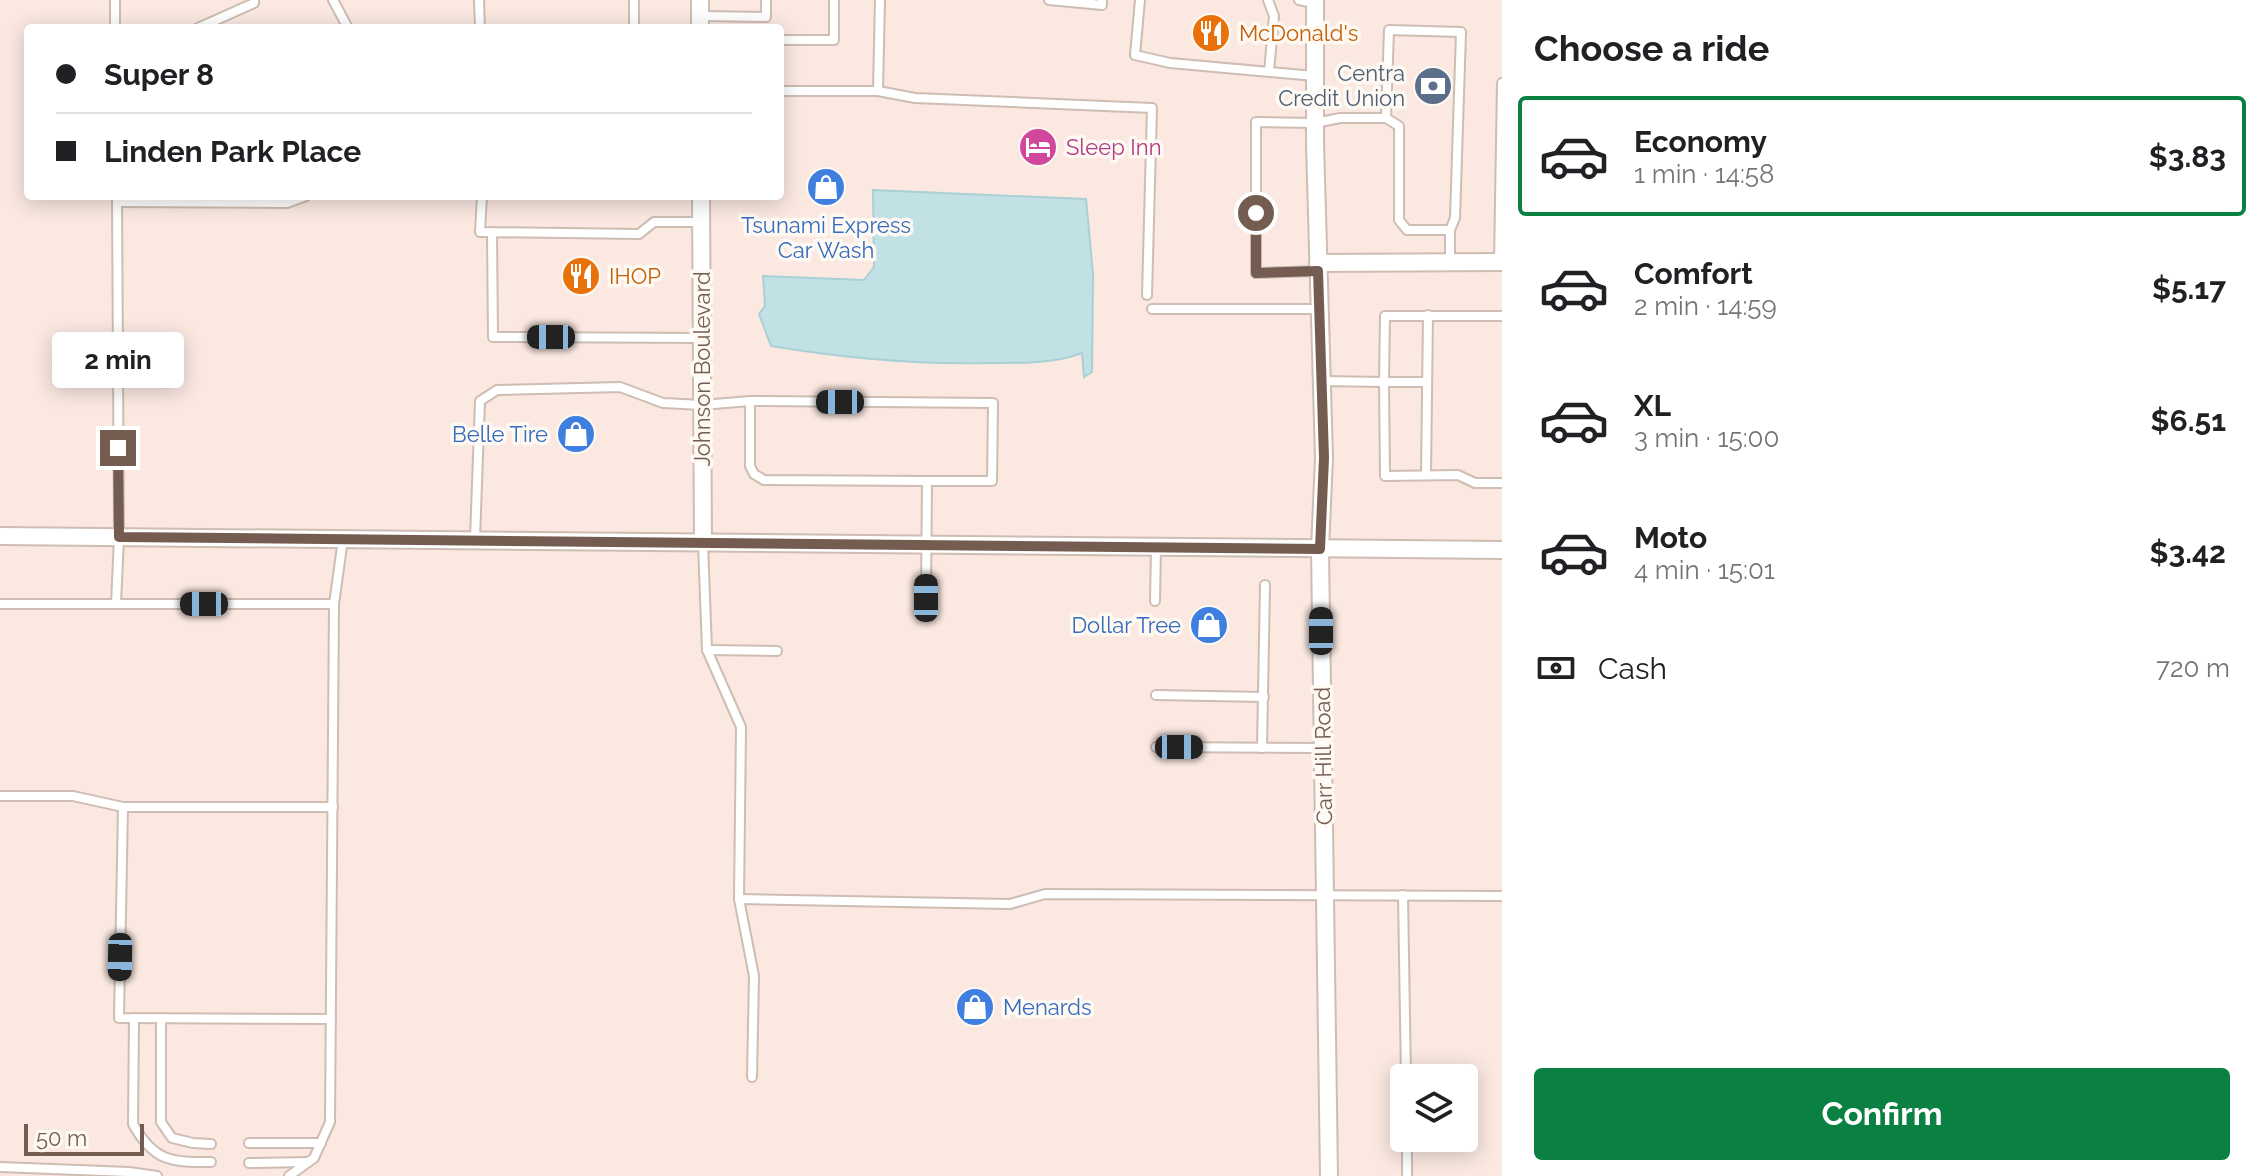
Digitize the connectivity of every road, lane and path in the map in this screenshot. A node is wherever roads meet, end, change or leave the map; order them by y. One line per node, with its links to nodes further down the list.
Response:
1 (115, 0): 16 (lane)
2 (254, 0): 17 (lane)
3 (333, 0): 18 (lane)
4 (479, 0): 19 (lane)
5 (634, 0): 20 (lane)
6 (766, 0): 15 (lane)
7 (834, 0): 22 (lane)
8 (880, 0): 27 (lane)
9 (1049, 0): 10 (lane)
10 (1102, 0)
11 (1140, 0): 23 (lane)
12 (1268, 0): 23 (lane)
13 (1310, 1): 24 (street, Carr Hill Road)
14 (700, 15): 15 (lane)
15 (766, 17): 21 (lane)
16 (115, 24)
17 (207, 24)
18 (346, 24)
19 (480, 24)
20 (634, 24)
21 (767, 24)
22 (784, 40)
23 (1269, 72): 24 (lane)
24 (1315, 76): 29 (street, Carr Hill Road)
25 (1502, 83): 38 (lane)
26 (784, 91): 27 (lane)
27 (878, 91): 41 (lane)
28 (1386, 118): 29 (lane); 36 (lane); 36 (lane)
29 (1315, 123): 40 (street, Carr Hill Road); 40 (lane)
30 (117, 200): 56 (lane)
31 (183, 200): 32 (lane)
32 (295, 200)
33 (482, 200): 37 (lane)
34 (701, 200): 35 (street, Johnson Boulevard)
35 (701, 222): 37 (lane); 46 (street, Johnson Boulevard)
36 (1450, 230): 39 (lane)
37 (492, 232): 46 (lane)
38 (1500, 262): 39 (street)
39 (1450, 263): 40 (street)
40 (1318, 267): 43 (street, Carr Hill Road)
41 (1147, 295)
42 (1152, 309): 43 (lane)
43 (1320, 309): 47 (street, Carr Hill Road)
44 (1428, 315): 45 (lane); 48 (lane); 49 (lane)
45 (1502, 316)
46 (702, 338): 51 (street, Johnson Boulevard)
47 (1322, 381): 48 (lane); 62 (street, Carr Hill Road)
48 (1384, 382): 49 (lane); 52 (lane)
49 (1427, 382): 52 (lane)
50 (750, 401): 51 (lane); 53 (lane); 53 (lane)
51 (702, 405): 58 (lane); 59 (street, Johnson Boulevard)
52 (1426, 475): 54 (lane)
53 (927, 481): 60 (lane)
54 (1502, 483)
55 (0, 536): 56 (street)
56 (119, 537): 57 (street); 68 (lane)
57 (343, 539): 58 (street); 69 (lane)
58 (475, 539): 59 (street)
59 (703, 543): 60 (street); 70 (lane)
60 (926, 545): 61 (street); 65 (lane)
61 (1156, 547): 62 (street); 66 (lane)
62 (1320, 549): 63 (street); 76 (street, Carr Hill Road)
63 (1502, 550)
64 (1265, 585): 73 (lane)
65 (926, 598)
66 (1155, 601)
67 (0, 604): 68 (lane)
68 (116, 604): 69 (lane)
69 (334, 604): 79 (lane)
70 (707, 650): 71 (lane); 83 (lane)
71 (777, 651)
72 (1156, 695): 73 (lane)
73 (1264, 697): 75 (lane)
74 (1156, 747): 75 (lane)
75 (1262, 748): 76 (lane)
76 (1323, 748): 80 (street, Carr Hill Road)
77 (0, 796): 78 (lane)
78 (123, 807): 79 (lane); 84 (lane)
79 (333, 807): 86 (lane)
80 (1325, 895): 81 (lane); 83 (lane); 99 (street, Carr Hill Road)
81 (1403, 895): 82 (lane); 87 (lane)
82 (1502, 896)
83 (739, 899): 88 (lane)
84 (134, 1018): 85 (lane); 93 (lane)
85 (161, 1019): 86 (lane); 91 (lane)
86 (331, 1019): 90 (lane)
87 (1406, 1064)
88 (752, 1077)
89 (249, 1143): 90 (lane)
90 (321, 1143): 94 (lane)
91 (211, 1144)
92 (1407, 1152): 100 (lane)
93 (211, 1162)
94 (309, 1162): 95 (lane); 98 (lane)
95 (249, 1163)
96 (0, 1167): 97 (lane)
97 (157, 1176)
98 (289, 1176)
99 (1329, 1176)
100 (1407, 1176)

